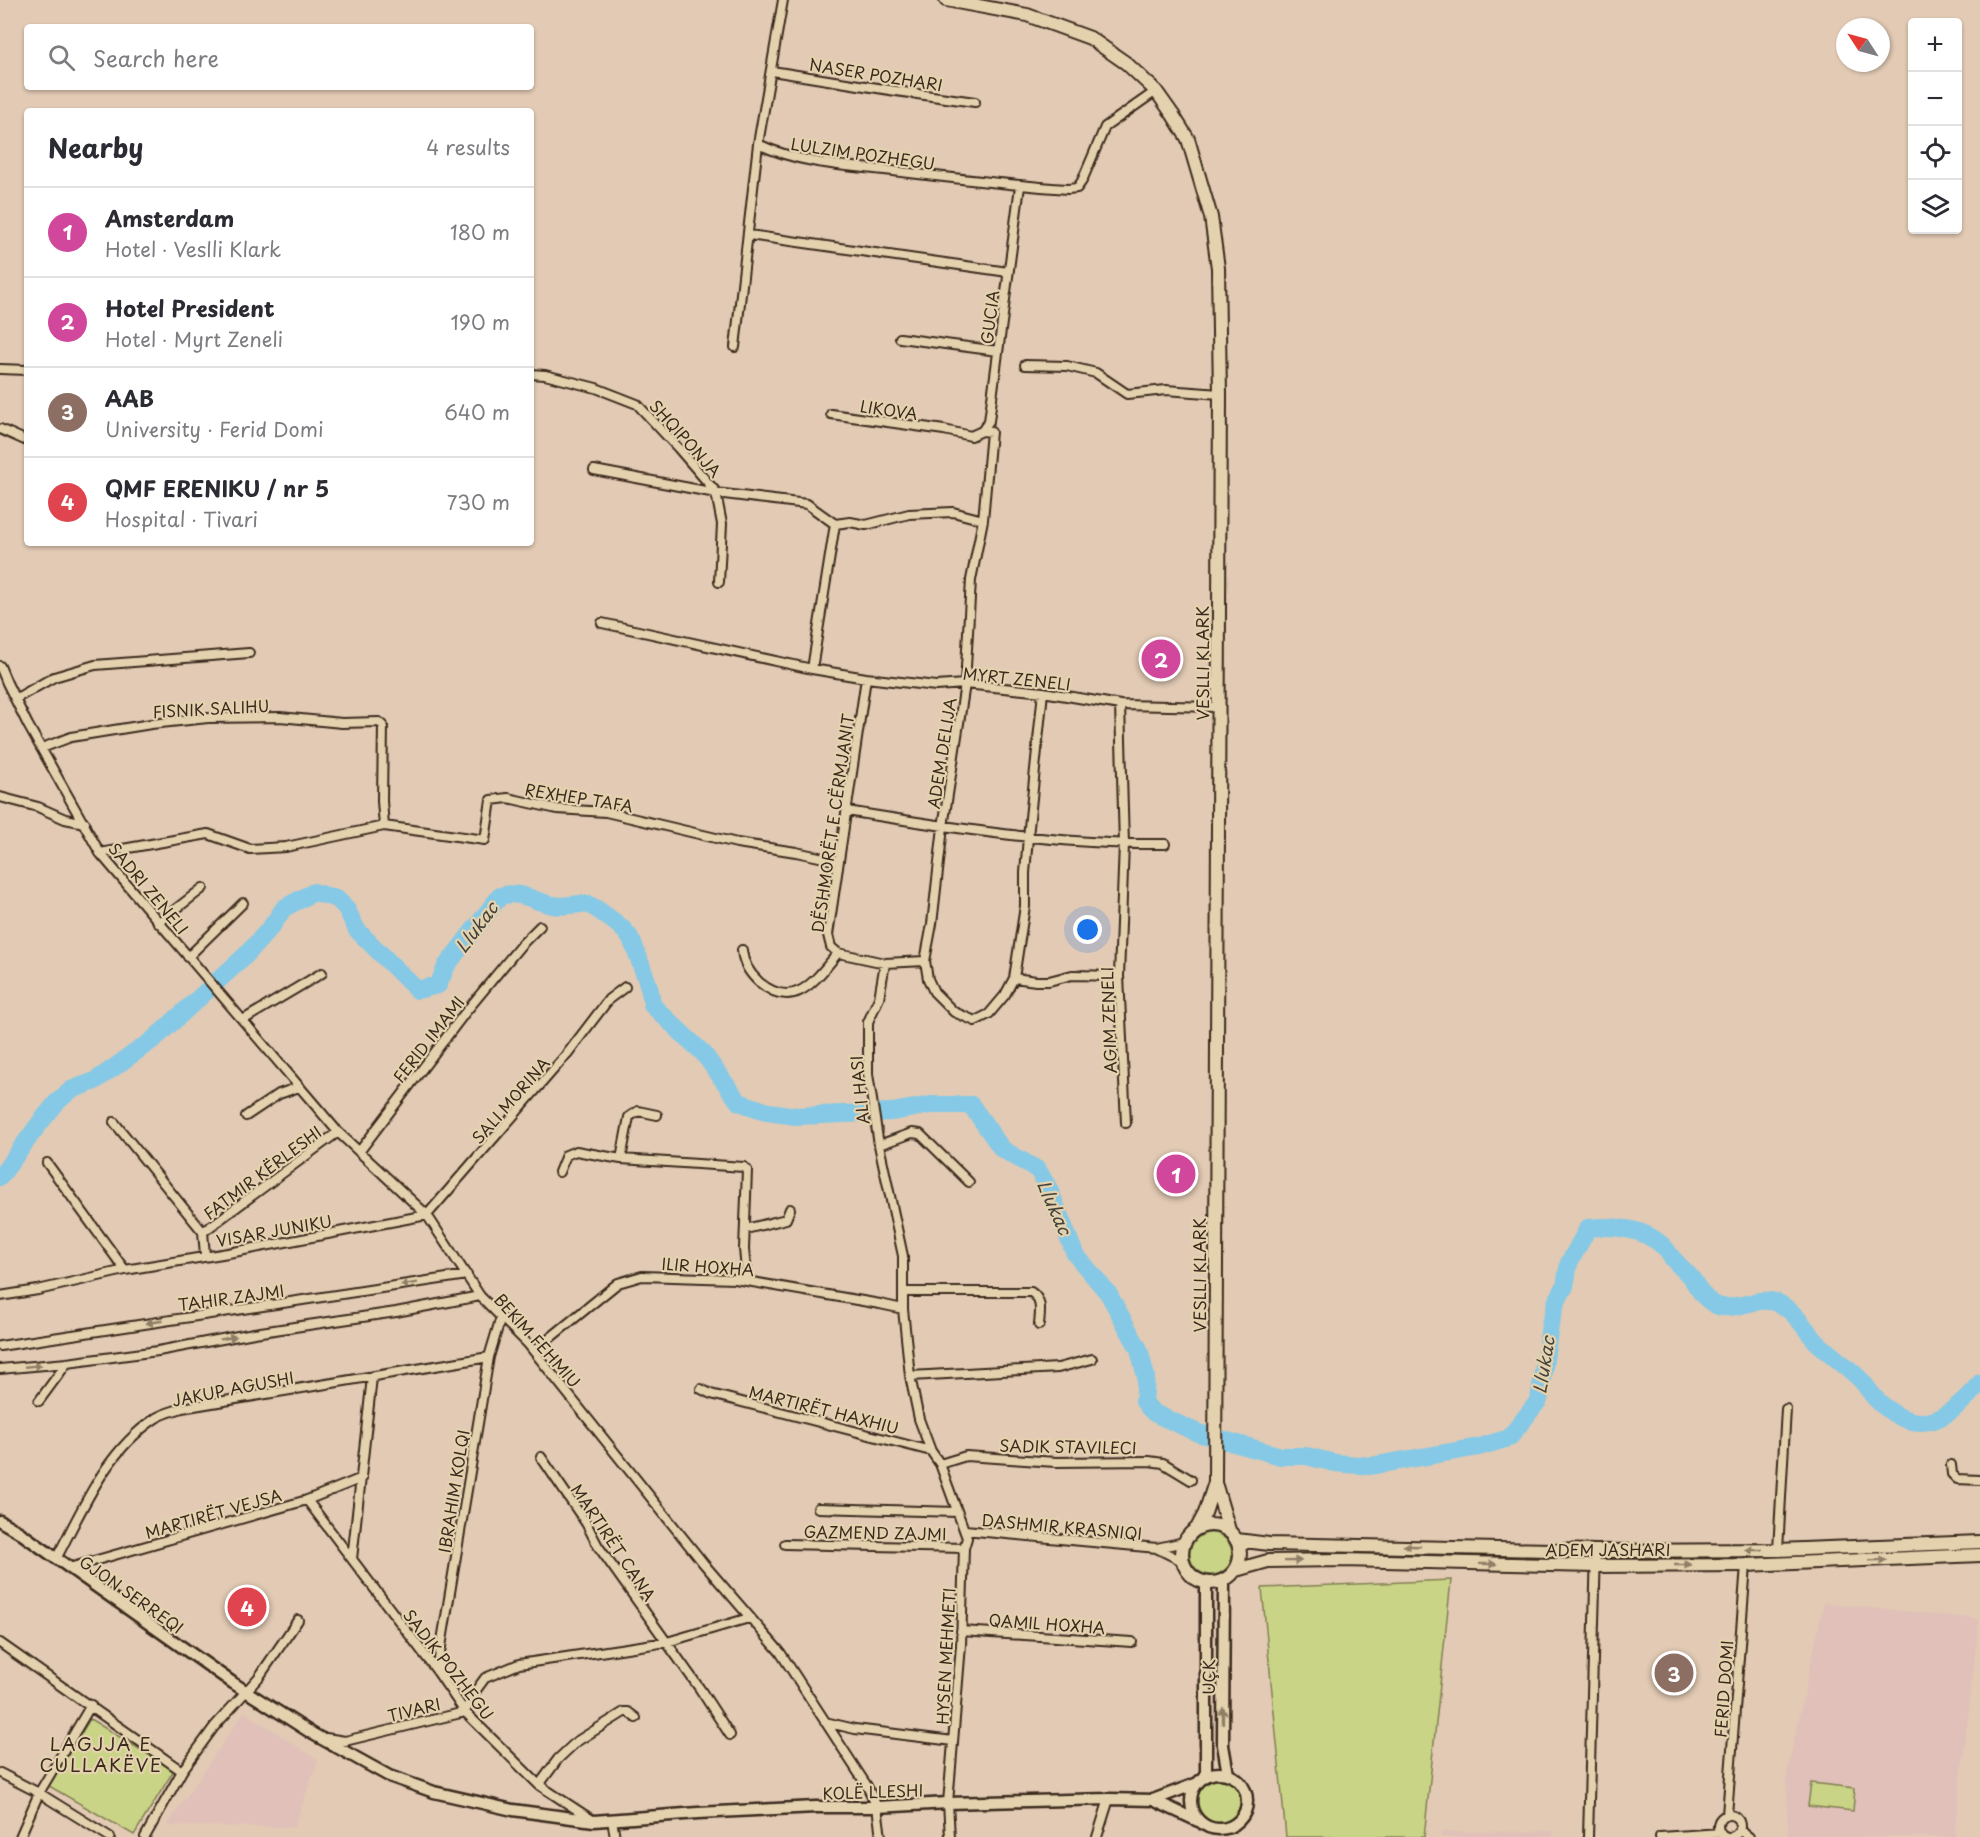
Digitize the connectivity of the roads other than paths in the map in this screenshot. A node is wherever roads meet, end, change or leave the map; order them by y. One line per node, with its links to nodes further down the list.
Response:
1 (783, 0): 3 (street)
2 (946, 0): 4 (main road, VESLLI KLARK)
3 (772, 71): 5 (street, NASER POZHARI); 6 (street)
4 (1156, 91): 7 (street, LULZIM POZHEGU); 17 (main road, VESLLI KLARK)
5 (975, 102)
6 (758, 144): 7 (street, LULZIM POZHEGU); 8 (street)
7 (1020, 186): 9 (street, GUCIA)
8 (749, 235): 9 (street); 11 (street)
9 (1008, 272): 12 (street, GUCIA)
10 (900, 338): 12 (street)
11 (735, 347)
12 (998, 351): 20 (street, GUCIA)
13 (1024, 365): 17 (street)
14 (0, 369): 15 (street)
15 (24, 370)
16 (534, 374): 23 (street, SHQIPONJA)
17 (1220, 394): 36 (main road, VESLLI KLARK)
18 (831, 414): 20 (street, LIKOVA)
19 (0, 429): 21 (street)
20 (982, 431): 24 (street, ADEM DELIJA)
21 (24, 440)
22 (594, 470): 23 (street)
23 (716, 493): 25 (street); 26 (street)
24 (982, 520): 25 (street); 32 (street, ADEM DELIJA)
25 (835, 524): 30 (street)
26 (719, 582)
27 (603, 623): 30 (street, MYRT ZENELI)
28 (249, 653): 34 (street)
29 (0, 666): 34 (street, SADRI ZENELI)
30 (812, 669): 31 (street, MYRT ZENELI)
31 (866, 678): 32 (street, MYRT ZENELI); 39 (street, DËSHMORËT E CËRMJANIT)
32 (966, 684): 33 (street, MYRT ZENELI); 42 (street, ADEM DELIJA)
33 (1043, 692): 35 (street, MYRT ZENELI); 43 (street)
34 (15, 699): 37 (street, SADRI ZENELI)
35 (1120, 705): 36 (street, MYRT ZENELI); 44 (street, AGIM ZENELI)
36 (1218, 707): 106 (main road, VESLLI KLARK)
37 (42, 748): 40 (street, SADRI ZENELI); 41 (street, FISNIK SALIHU)
38 (0, 797): 40 (street)
39 (847, 811): 42 (street, ADEM DELIJA); 47 (street, DËSHMORËT E CËRMJANIT)
40 (85, 823): 46 (street, SADRI ZENELI)
41 (384, 826): 46 (street, REXHEP TAFA); 47 (street, REXHEP TAFA)
42 (943, 827): 43 (street); 55 (street, ADEM DELIJA)
43 (1028, 837): 44 (street); 59 (street)
44 (1124, 844): 45 (street); 58 (street, AGIM ZENELI)
45 (1164, 844)
46 (100, 853): 50 (street, SADRI ZENELI)
47 (838, 861): 53 (street, DËSHMORËT E CËRMJANIT)
48 (203, 888): 50 (street)
49 (243, 903): 54 (street)
50 (158, 922): 54 (street, SADRI ZENELI)
51 (540, 926): 69 (street, FERID IMAMI)
52 (742, 950): 53 (street)
53 (838, 953): 56 (street, DËSHMORËT E CËRMJANIT)
54 (188, 957): 61 (street, SADRI ZENELI)
55 (925, 961): 56 (street, DËSHMORËT E CËRMJANIT); 59 (street)
56 (885, 963): 68 (street, ALI HASI)
57 (322, 973): 61 (street)
58 (1119, 976): 59 (street); 66 (street, AGIM ZENELI)
59 (1014, 978)
60 (625, 987): 75 (street, SALI MORINA)
61 (243, 1020): 62 (street, BEKIM FEHMIU)
62 (299, 1087): 64 (street); 67 (street, BEKIM FEHMIU)
63 (657, 1115): 70 (street)
64 (246, 1116)
65 (114, 1122): 77 (street, FATMIR KËRLESHI)
66 (1126, 1123)
67 (338, 1132): 69 (street, BEKIM FEHMIU); 77 (street, FATMIR KËRLESHI)
68 (879, 1144): 73 (street); 82 (street, HYSEN MEHMETI)
69 (358, 1152): 75 (street, BEKIM FEHMIU)
70 (621, 1159): 72 (street); 76 (street)
71 (47, 1163): 79 (street)
72 (559, 1172)
73 (969, 1182)
74 (790, 1209): 76 (street)
75 (427, 1215): 78 (street, VISAR JUNIKU); 80 (street, BEKIM FEHMIU)
76 (746, 1229): 81 (street)
77 (203, 1232): 78 (street, FATMIR KËRLESHI)
78 (205, 1256): 79 (street, VISAR JUNIKU)
79 (125, 1270): 83 (street, VISAR JUNIKU)
80 (466, 1275): 84 (street, BEKIM FEHMIU); 88 (street, TAHIR ZAJMI, one-way to 88)
81 (747, 1281): 85 (street, ILIR HOXHA); 89 (street, ILIR HOXHA)
82 (904, 1292): 85 (street, HYSEN MEHMETI); 87 (street)
83 (0, 1296)
84 (480, 1296): 86 (street, BEKIM FEHMIU); 92 (street, one-way to 84)
85 (903, 1309): 94 (street, HYSEN MEHMETI)
86 (501, 1317): 89 (street, BEKIM FEHMIU); 90 (street, IBRAHIM KOLQI)
87 (1039, 1324)
88 (0, 1346)
89 (534, 1351): 132 (street, BEKIM FEHMIU)
90 (489, 1357): 95 (street, JAKUP AGUSHI); 138 (street, IBRAHIM KOLQI)
91 (1092, 1359): 94 (street)
92 (67, 1364): 93 (street, one-way to 92); 97 (street)
93 (0, 1369)
94 (910, 1376): 99 (street, HYSEN MEHMETI)
95 (372, 1377): 103 (street); 123 (street, JAKUP AGUSHI)
96 (701, 1389): 99 (street, MARTIRËT HAXHIU)
97 (39, 1401)
98 (1786, 1409): 120 (street)
99 (931, 1451): 101 (street, HYSEN MEHMETI)
100 (541, 1457): 135 (street, MARTIRËT CANA)
101 (940, 1464): 104 (street, SADIK STAVILECI); 109 (street, HYSEN MEHMETI)
102 (1951, 1465): 105 (street)
103 (362, 1478): 107 (street, MARTIRËT VEJSA); 124 (street)
104 (1191, 1480)
105 (1980, 1480)
106 (1215, 1482): 111 (main road, VESLLI KLARK); 113 (main road, VESLLI KLARK)
107 (307, 1500): 124 (street, SADIK POZHEGU); 128 (street, MARTIRËT VEJSA)
108 (818, 1508): 109 (street)
109 (957, 1512): 112 (street, HYSEN MEHMETI)
110 (0, 1521): 123 (street, GJON SERREQI)
111 (1197, 1528): 113 (main road); 115 (main road)
112 (965, 1530): 118 (street, HYSEN MEHMETI); 119 (street, DASHMIR KRASNIQI)
113 (1228, 1530): 114 (main road)
114 (1237, 1540): 121 (main road, one-way to 114); 129 (main road)
115 (1184, 1542): 119 (street, DASHMIR KRASNIQI); 125 (main road)
116 (1980, 1542): 120 (main road)
117 (785, 1544): 118 (street, GAZMEND ZAJMI)
118 (964, 1548): 134 (street, HYSEN MEHMETI)
119 (1157, 1548): 125 (street, DASHMIR KRASNIQI)
120 (1778, 1550): 121 (main road, one-way to 121)
121 (1596, 1551): 127 (street)
122 (1980, 1555): 126 (main road, ADEM JASHARI, one-way to 122)
123 (56, 1559): 128 (street, GJON SERREQI)
124 (352, 1559): 138 (street, SADIK POZHEGU)
125 (1182, 1560): 131 (main road)
126 (1746, 1565): 127 (main road, ADEM JASHARI, one-way to 126); 157 (street, FERID DOMI)
127 (1596, 1566): 129 (main road, ADEM JASHARI, one-way to 127); 172 (street)
128 (69, 1568): 139 (street, GJON SERREQI)
129 (1236, 1570): 130 (main road)
130 (1224, 1580): 131 (main road); 149 (street, UÇK, one-way to 130)
131 (1206, 1583): 150 (street, UÇK)
132 (749, 1618): 135 (street, TIVARI); 143 (street, BEKIM FEHMIU)
133 (298, 1620): 139 (street)
134 (961, 1631): 136 (street, QAMIL HOXHA); 146 (street, HYSEN MEHMETI)
135 (667, 1642): 141 (street, TIVARI); 145 (street)
136 (1132, 1642)
137 (0, 1643): 140 (street)
138 (437, 1671): 141 (street, SADIK POZHEGU)
139 (246, 1692): 144 (street, TIVARI); 147 (street)
140 (91, 1705): 147 (street); 152 (street)
141 (465, 1712): 144 (street, TIVARI); 151 (street, SADIK POZHEGU)
142 (636, 1718): 151 (street)
143 (825, 1722): 146 (street); 156 (street, BEKIM FEHMIU)
144 (313, 1734): 159 (street, KOLË LLESHI)
145 (730, 1735)
146 (953, 1741): 155 (street, HYSEN MEHMETI)
147 (182, 1771): 166 (street)
148 (0, 1773): 152 (street)
149 (1228, 1774): 150 (street); 160 (street, UÇK)
150 (1202, 1779): 154 (street); 161 (street, UÇK)
151 (539, 1785): 159 (street, SADIK POZHEGU)
152 (39, 1793): 164 (street); 165 (street)
153 (1109, 1800): 154 (street, KOLË LLESHI); 155 (street, KOLË LLESHI); 170 (street)
154 (1153, 1800): 161 (street)
155 (948, 1803): 156 (street, KOLË LLESHI); 169 (street)
156 (877, 1807): 158 (street, KOLË LLESHI); 168 (street, BEKIM FEHMIU)
157 (1727, 1815): 162 (street); 163 (street)
158 (612, 1820): 159 (street, KOLË LLESHI); 167 (street)
159 (594, 1821)
160 (1237, 1824): 161 (street); 171 (street, UÇK)
161 (1205, 1828)
162 (1740, 1830): 163 (street); 174 (street)
163 (1721, 1833): 173 (street)
164 (20, 1837)
165 (110, 1837)
166 (145, 1837)
167 (615, 1837)
168 (881, 1837)
169 (950, 1837)
170 (1097, 1837)
171 (1234, 1837)
172 (1588, 1837)
173 (1660, 1837)
174 (1749, 1837)

